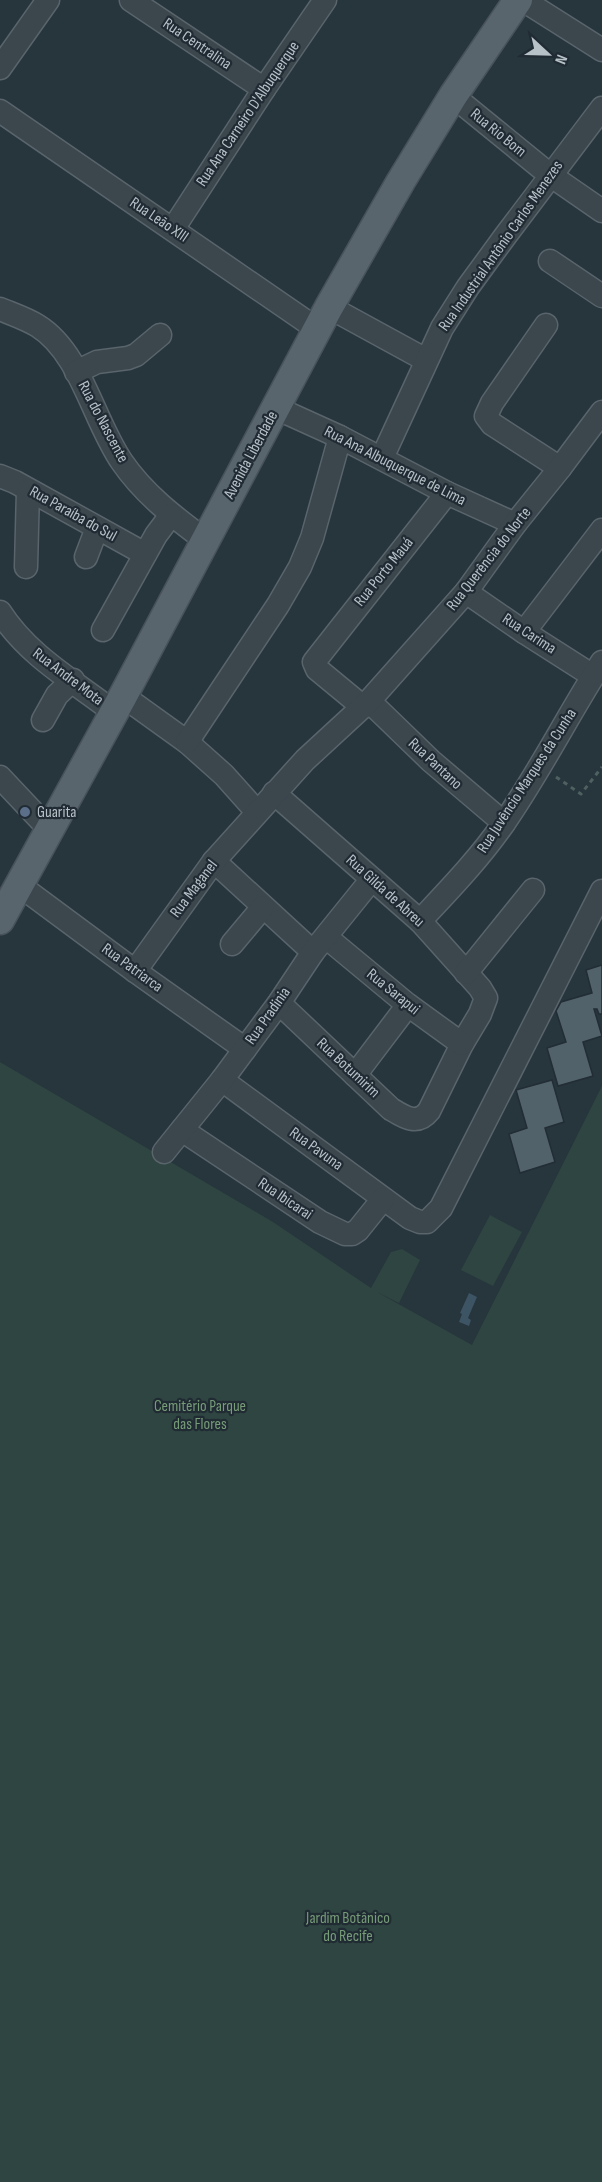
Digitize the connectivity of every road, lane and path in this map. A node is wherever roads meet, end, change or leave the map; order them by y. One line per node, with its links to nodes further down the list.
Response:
1 (48, 0): 7 (street)
2 (131, 0): 8 (street, Rua Centralina)
3 (325, 0): 8 (street, Rua Ana Carneiro D'Albuquerque)
4 (518, 0): 9 (main road, Avenida Liberdade)
5 (523, 0): 6 (street)
6 (602, 50)
7 (0, 68)
8 (264, 89): 14 (street, Rua Ana Carneiro D'Albuquerque)
9 (453, 96): 12 (street, Rua Rio Bom); 18 (main road, Avenida Liberdade)
10 (602, 108): 12 (street, Rua Industrial Antônio Carlos Menezes)
11 (0, 111): 14 (street, Rua Leão XIII)
12 (550, 175): 13 (street, Rua Rio Bom); 21 (street, Rua Industrial Antônio Carlos Menezes)
13 (602, 211)
14 (172, 230): 18 (street, Rua Leão XIII)
15 (550, 261): 16 (street)
16 (602, 296)
17 (0, 309): 22 (street, Rua do Nascente)
18 (323, 318): 21 (street, Rua Leão XIII); 23 (main road, Avenida Liberdade)
19 (546, 325): 27 (street)
20 (160, 335): 22 (street)
21 (426, 360): 26 (street, Rua Industrial Antônio Carlos Menezes)
22 (76, 372): 31 (street, Rua do Nascente)
23 (276, 408): 25 (street, Rua Ana Albuquerque de Lima); 35 (main road, Avenida Liberdade)
24 (602, 411): 27 (street, Rua Querência do Norte)
25 (340, 437): 26 (street, Rua Ana Albuquerque de Lima); 49 (street)
26 (382, 458): 30 (street, Rua Ana Albuquerque de Lima)
27 (560, 468): 32 (street, Rua Querência do Norte)
28 (0, 476): 29 (street, Rua Paraíba do Sul)
29 (28, 490): 33 (street, Rua Paraíba do Sul); 38 (street)
30 (447, 493): 32 (street, Rua Ana Albuquerque de Lima); 43 (street, Rua Porto Mauá)
31 (171, 515): 35 (street, Rua do Nascente); 36 (street)
32 (515, 524): 39 (street, Rua Querência do Norte)
33 (97, 528): 36 (street, Rua Paraíba do Sul); 37 (street)
34 (602, 530): 42 (street)
35 (206, 540): 47 (main road, Avenida Liberdade)
36 (145, 554): 41 (street)
37 (86, 557)
38 (26, 567)
39 (466, 592): 42 (street, Rua Carima); 46 (street, Rua Querência do Norte)
40 (2, 620): 45 (street, Rua Andre Mota)
41 (103, 630)
42 (524, 632): 44 (street, Rua Carima)
43 (321, 651): 46 (street, Rua Pantano)
44 (598, 669): 50 (street, Rua Juvêncio Marques da Cunha)
45 (72, 680): 47 (street, Rua Andre Mota); 48 (street)
46 (366, 704): 53 (street, Rua Maganel); 55 (street, Rua Pantano)
47 (119, 705): 49 (street); 56 (main road, Avenida Liberdade)
48 (43, 720)
49 (187, 742): 54 (street)
50 (541, 765): 51 (path); 55 (street, Rua Juvêncio Marques da Cunha)
51 (602, 767)
52 (0, 777): 56 (street)
53 (274, 793): 54 (street, Rua Maganel); 58 (street, Rua Gilda de Abreu)
54 (257, 812): 57 (street, Rua Maganel)
55 (504, 823): 64 (street, Rua Juvêncio Marques da Cunha)
56 (49, 829): 59 (main road, Avenida Liberdade)
57 (214, 861): 62 (street, Rua Sarapui); 67 (street, Rua Maganel)
58 (372, 879): 64 (street, Rua Gilda de Abreu); 66 (street, Rua Pradinia)
59 (19, 885): 63 (main road, Avenida Liberdade); 67 (street, Rua Patriarca)
60 (533, 890): 68 (street)
61 (602, 891): 77 (street, Rua Pavuna)
62 (263, 908): 65 (street); 66 (street, Rua Sarapui)
63 (0, 920)
64 (420, 921): 68 (street, Rua Gilda de Abreu)
65 (232, 944)
66 (319, 944): 69 (street, Rua Pradinia); 70 (street, Rua Sarapui)
67 (135, 971): 72 (street, Rua Patriarca)
68 (466, 973): 71 (street, Rua Gilda de Abreu)
69 (279, 1003): 72 (street, Rua Pradinia); 73 (street, Rua Botumirim)
70 (408, 1005): 71 (street, Rua Sarapui); 73 (street)
71 (462, 1044): 73 (street, Rua Botumirim)
72 (245, 1048): 74 (street, Rua Pradinia)
73 (355, 1075)
74 (222, 1080): 75 (street, Rua Pradinia); 77 (street, Rua Pavuna)
75 (182, 1130): 76 (street, Rua Pradinia); 77 (street, Rua Ibicarai)
76 (164, 1152)
77 (383, 1199)

